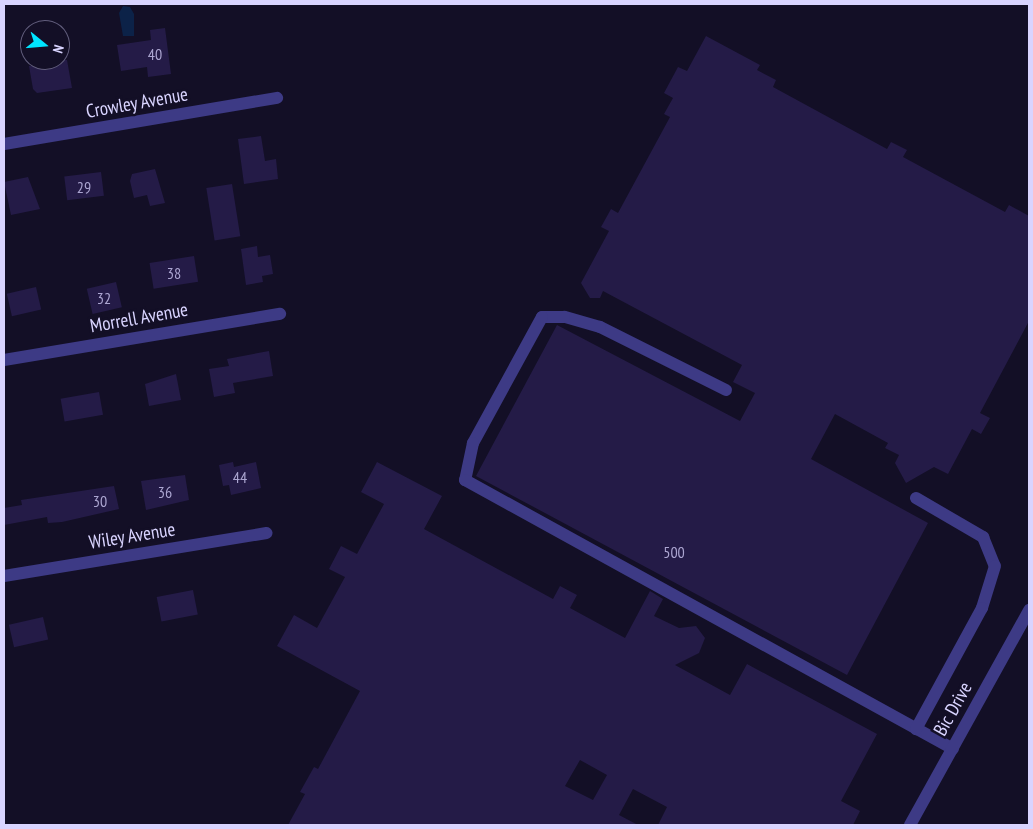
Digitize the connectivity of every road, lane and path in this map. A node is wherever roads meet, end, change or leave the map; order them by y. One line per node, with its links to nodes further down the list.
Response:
1 (277, 98): 2 (street, Crowley Avenue)
2 (4, 144)
3 (280, 314): 4 (street, Morrell Avenue)
4 (4, 360)
5 (726, 390): 10 (street)
6 (916, 498): 10 (street)
7 (266, 533): 8 (street, Wiley Avenue)
8 (4, 576)
9 (1029, 610): 11 (street, Bic Drive)
10 (916, 729): 11 (street)
11 (953, 749): 12 (street, Bic Drive)
12 (910, 825)

